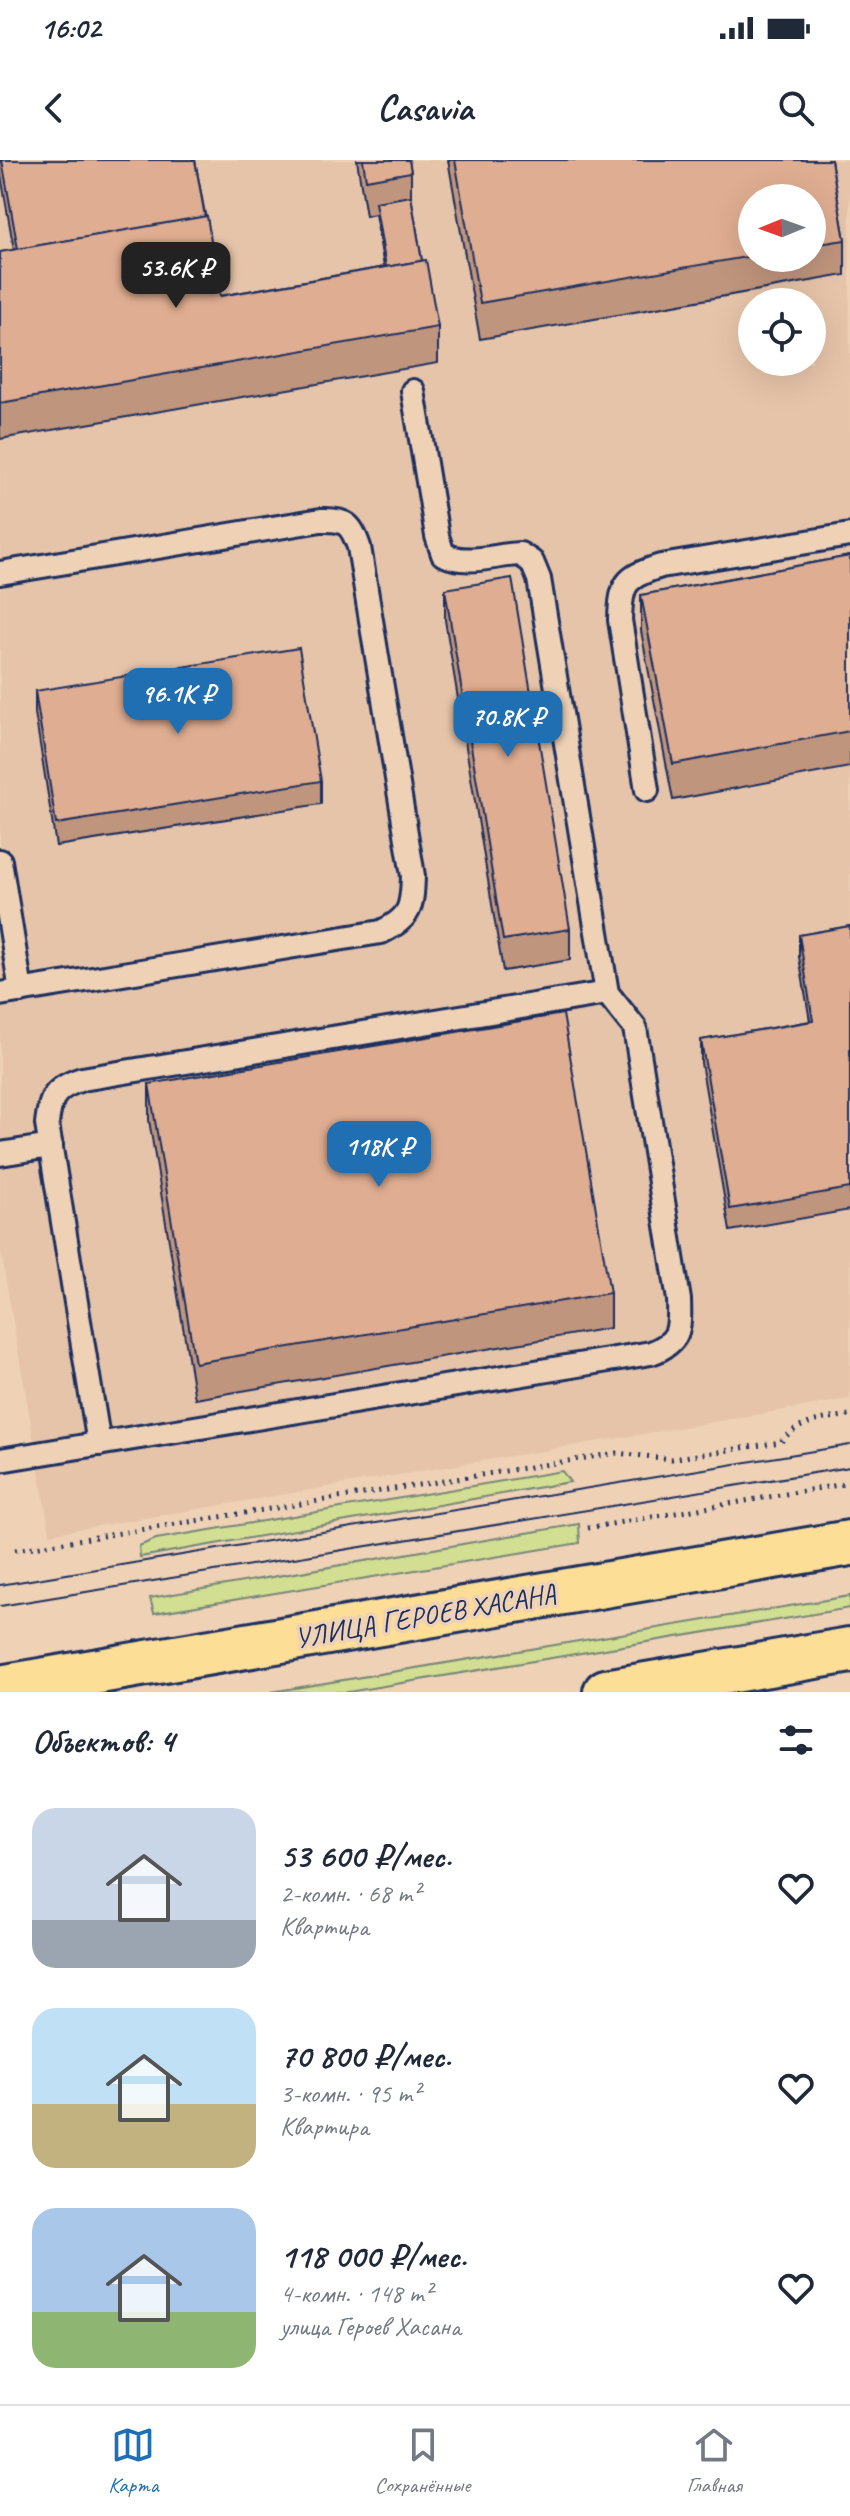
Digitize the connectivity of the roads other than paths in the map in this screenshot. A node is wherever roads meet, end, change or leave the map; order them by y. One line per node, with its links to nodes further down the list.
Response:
1 (413, 391): 7 (lane)
2 (850, 535): 4 (lane)
3 (0, 573): 6 (lane)
4 (647, 790)
5 (0, 861): 6 (lane)
6 (10, 992)
7 (607, 993): 8 (lane); 10 (lane)
8 (51, 1146): 9 (lane); 10 (lane)
9 (0, 1154)
10 (99, 1444): 11 (lane)
11 (0, 1460)
12 (850, 1543): 14 (main road, УЛИЦА ГЕРОЕВ ХАСАНА)
13 (850, 1650): 15 (main road)
14 (0, 1688)
15 (606, 1692)

